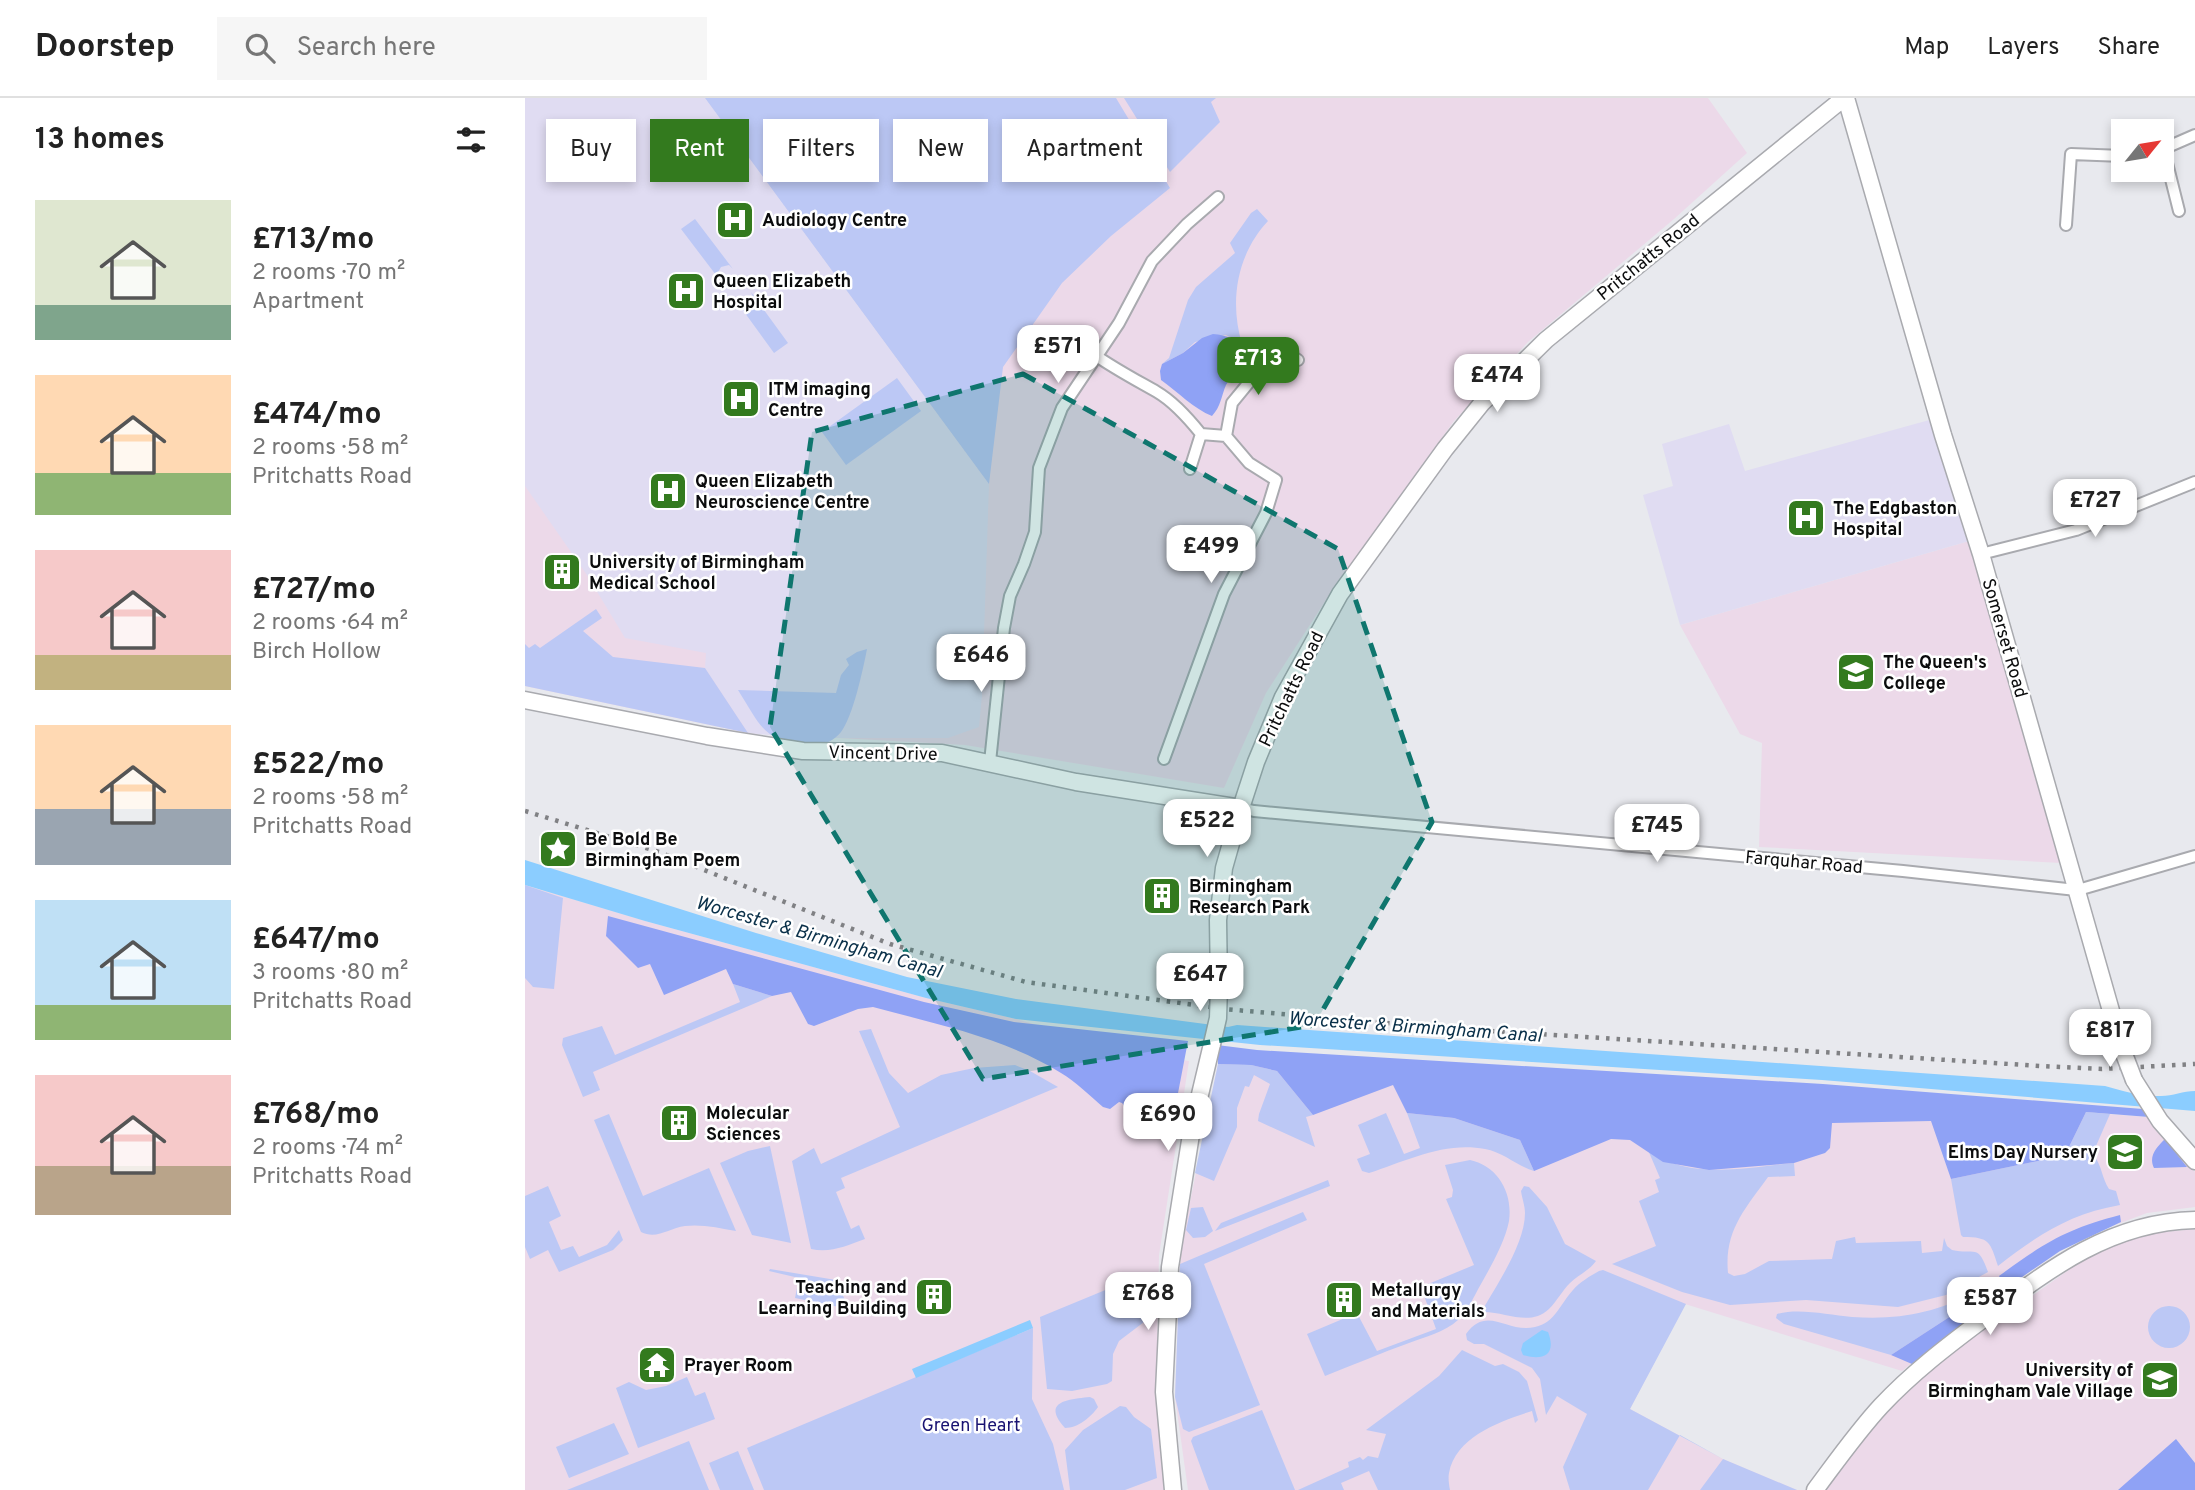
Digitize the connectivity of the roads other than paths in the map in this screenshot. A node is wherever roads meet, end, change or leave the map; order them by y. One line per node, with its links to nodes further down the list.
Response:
1 (1845, 98): 15 (street, Somerset Road); 19 (street, Pritchatts Road)
2 (2195, 135): 3 (street)
3 (2174, 144)
4 (2111, 155): 8 (street)
5 (2172, 182): 7 (street)
6 (1218, 197): 9 (street)
7 (2179, 211)
8 (2066, 225)
9 (1095, 355): 11 (street); 18 (street)
10 (1298, 360): 12 (street)
11 (1201, 434): 12 (street); 13 (street)
12 (1226, 436): 17 (street)
13 (1190, 469)
14 (2195, 482): 15 (street)
15 (1981, 554): 21 (street, Somerset Road)
16 (525, 700): 18 (street, Vincent Drive)
17 (1164, 759)
18 (990, 762): 19 (street, Vincent Drive)
19 (1241, 808): 21 (street, Farquhar Road); 24 (street, Pritchatts Road, bridge)
20 (2195, 856): 21 (street, Farquhar Road)
21 (2078, 890): 22 (street, Somerset Road, bridge)
22 (2195, 1161)
23 (2195, 1220): 25 (street)
24 (1173, 1490)
25 (1815, 1490)

